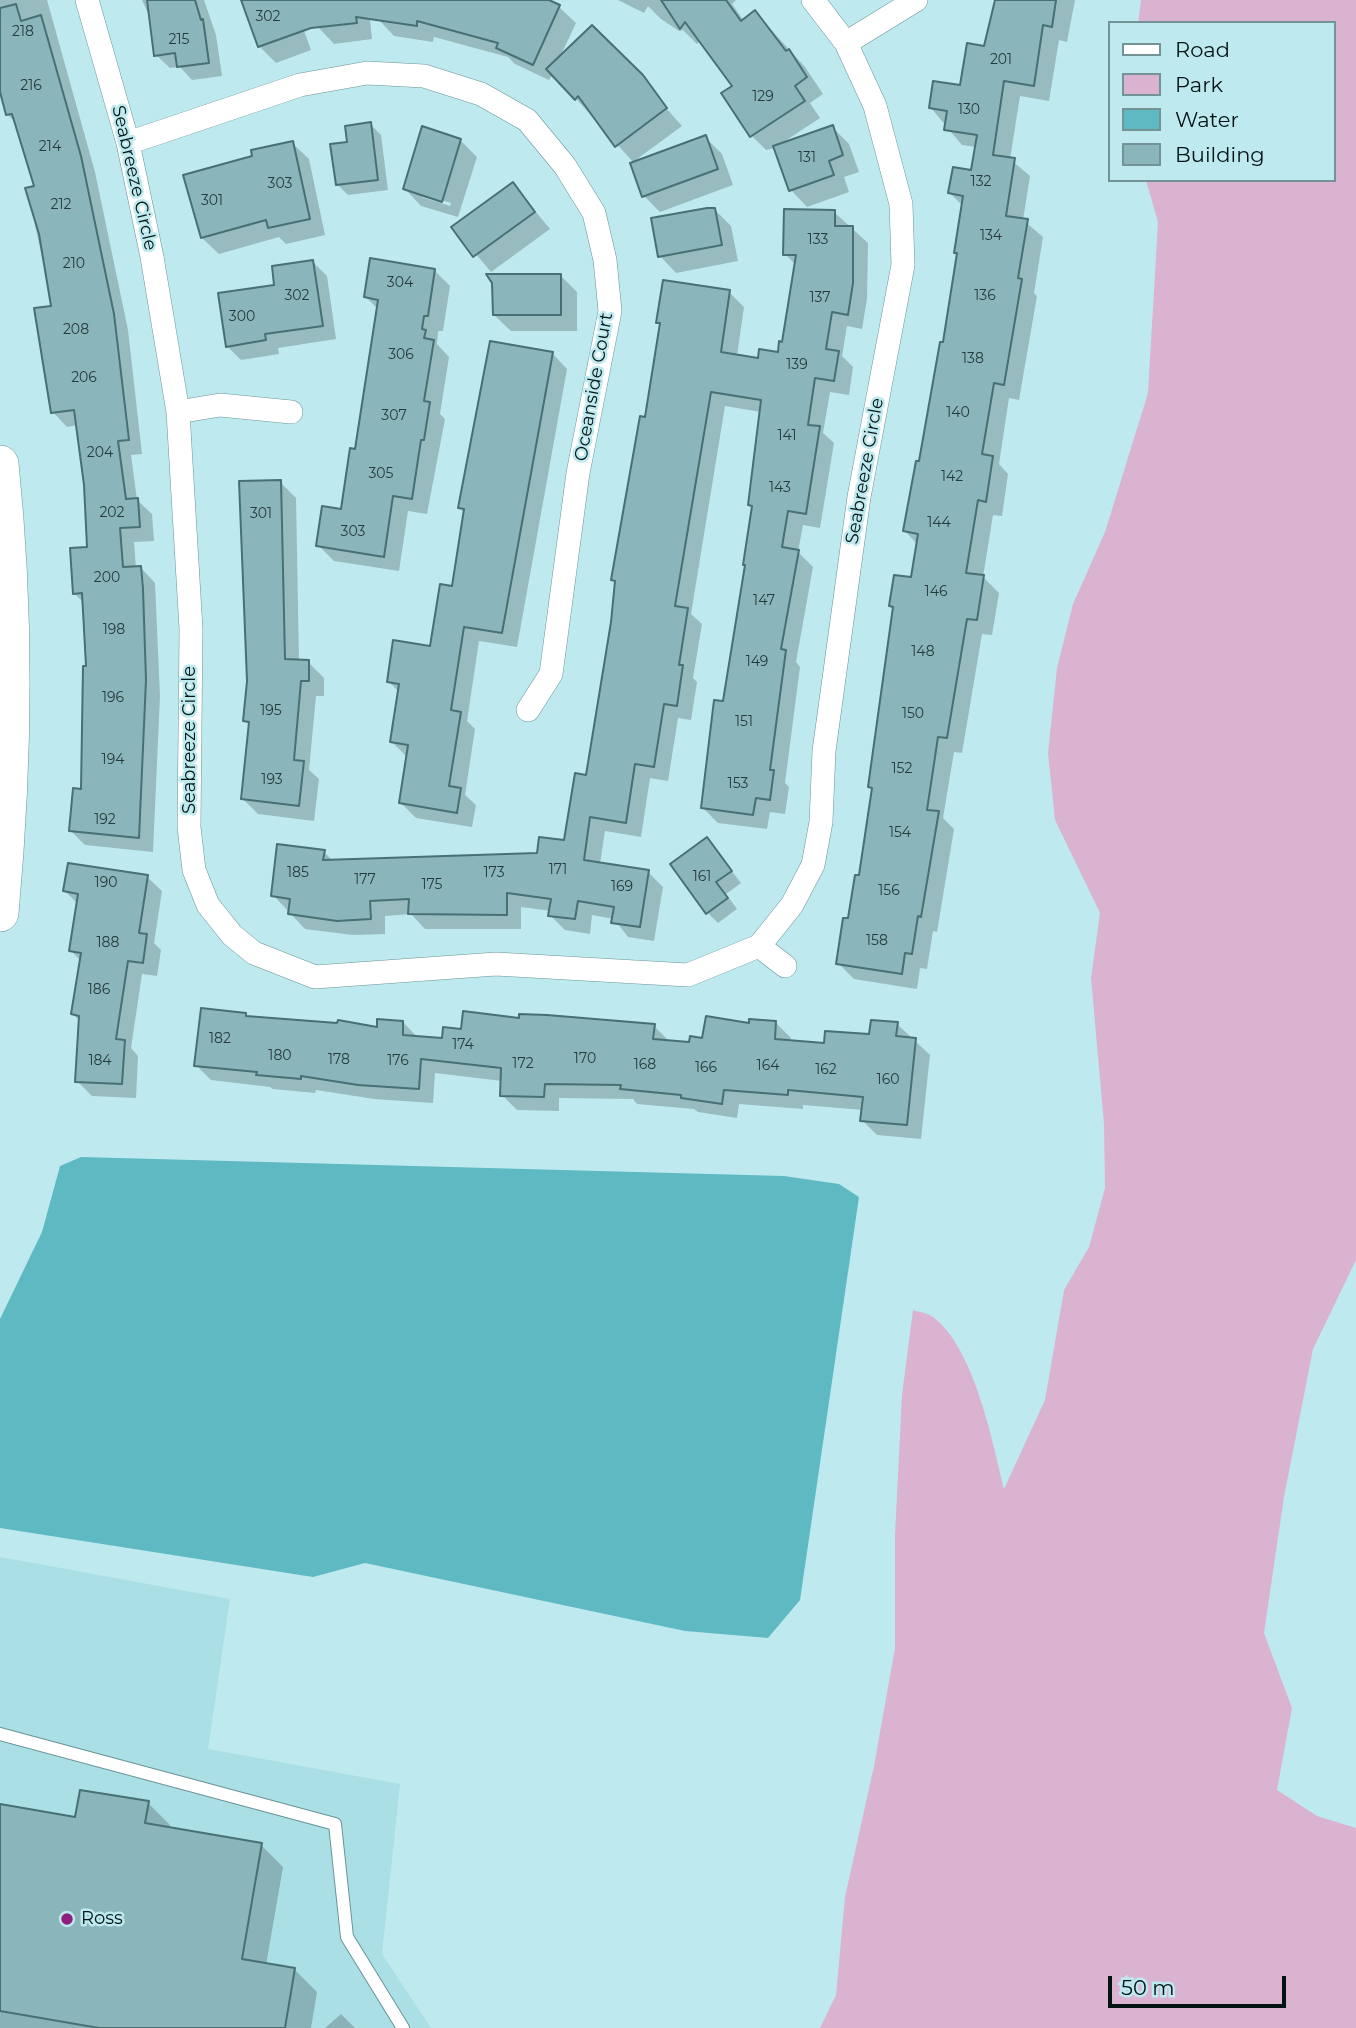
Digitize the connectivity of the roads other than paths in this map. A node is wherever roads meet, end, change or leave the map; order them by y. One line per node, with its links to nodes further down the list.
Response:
1 (87, 0): 5 (street, Seabreeze Circle)
2 (813, 0): 4 (street, Seabreeze Circle)
3 (916, 0): 4 (street)
4 (846, 43): 11 (street, Seabreeze Circle)
5 (128, 144): 6 (street, Seabreeze Circle); 9 (street, Oceanside Court)
6 (177, 412): 7 (street); 11 (street, Seabreeze Circle)
7 (291, 412)
8 (0, 464): 10 (main road)
9 (528, 710)
10 (0, 913)
11 (759, 946): 12 (street)
12 (785, 967)
13 (0, 1734): 14 (lane)
14 (402, 2028)

